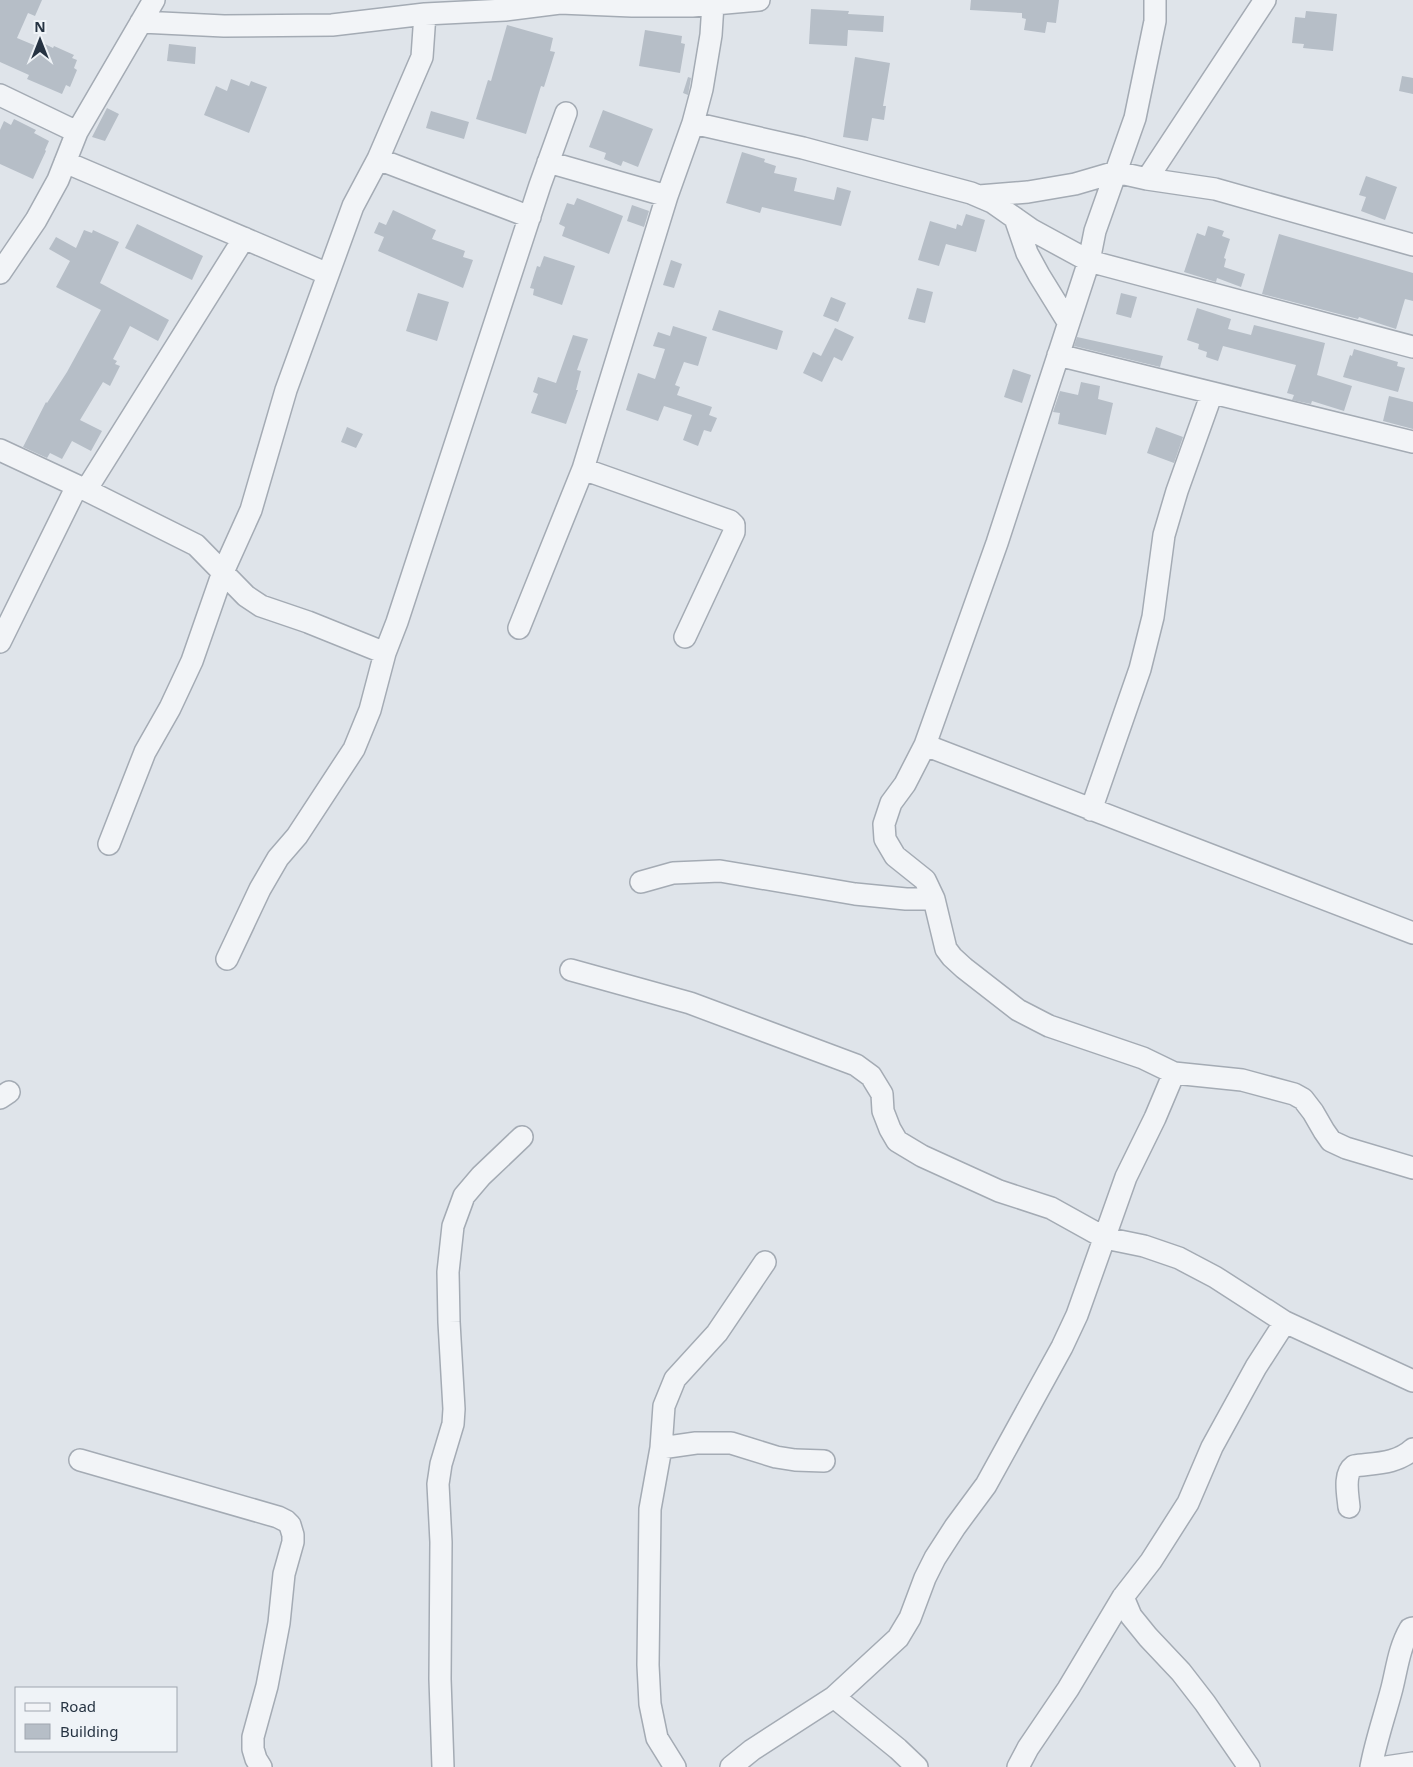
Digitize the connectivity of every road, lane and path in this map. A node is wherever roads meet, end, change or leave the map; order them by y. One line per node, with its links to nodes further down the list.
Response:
1 (154, 0): 10 (street)
2 (760, 0): 7 (street)
3 (1155, 0): 18 (street)
4 (1265, 0): 19 (street)
5 (560, 2): 6 (street); 9 (street)
6 (691, 3): 7 (street)
7 (713, 4): 13 (street)
8 (402, 9): 9 (street); 10 (street)
9 (425, 14): 15 (street)
10 (141, 22): 14 (street)
11 (0, 95): 14 (street)
12 (566, 113): 17 (street)
13 (693, 123): 20 (street); 21 (street)
14 (77, 132): 16 (street)
15 (378, 159): 22 (street); 28 (street)
16 (65, 162): 24 (street); 27 (street)
17 (548, 162): 20 (street); 22 (street)
18 (1116, 172): 19 (street); 21 (street); 26 (street)
19 (1148, 179): 25 (street)
20 (667, 196): 35 (street)
21 (979, 196): 23 (street)
22 (530, 217): 41 (street)
23 (1015, 218): 26 (street); 29 (street)
24 (244, 238): 28 (street); 36 (street)
25 (1413, 246)
26 (1089, 261): 29 (street); 30 (street)
27 (0, 272)
28 (328, 274): 37 (street)
29 (1068, 322): 31 (street)
30 (1413, 347)
31 (1058, 355): 32 (street); 42 (street)
32 (1212, 393): 33 (street); 43 (street)
33 (1413, 442)
34 (0, 450): 36 (street)
35 (583, 469): 38 (street); 39 (street)
36 (81, 488): 37 (street); 40 (street)
37 (223, 572): 41 (street); 44 (street)
38 (518, 628)
39 (686, 637)
40 (0, 642)
41 (385, 653): 48 (street)
42 (926, 746): 43 (street); 46 (street)
43 (1091, 810): 47 (street)
44 (109, 844)
45 (642, 882): 46 (street)
46 (934, 899): 50 (street)
47 (1413, 933)
48 (227, 959)
49 (571, 970): 53 (street)
50 (1174, 1073): 52 (street); 53 (street)
51 (522, 1137): 67 (street)
52 (1413, 1168)
53 (1105, 1238): 55 (street); 64 (street)
54 (765, 1262): 57 (street)
55 (1285, 1322): 56 (street); 62 (street)
56 (1413, 1381)
57 (660, 1448): 60 (street); 68 (street)
58 (1413, 1449): 61 (street)
59 (80, 1460): 66 (street)
60 (824, 1461)
61 (1349, 1507)
62 (1123, 1597): 71 (street); 72 (street)
63 (1413, 1628): 73 (street)
64 (834, 1697): 69 (street); 70 (street)
65 (1413, 1763): 74 (street)
66 (262, 1767)
67 (443, 1767)
68 (675, 1767)
69 (731, 1767)
70 (917, 1767)
71 (1018, 1767)
72 (1249, 1767)
73 (1371, 1767)
74 (1386, 1767)

